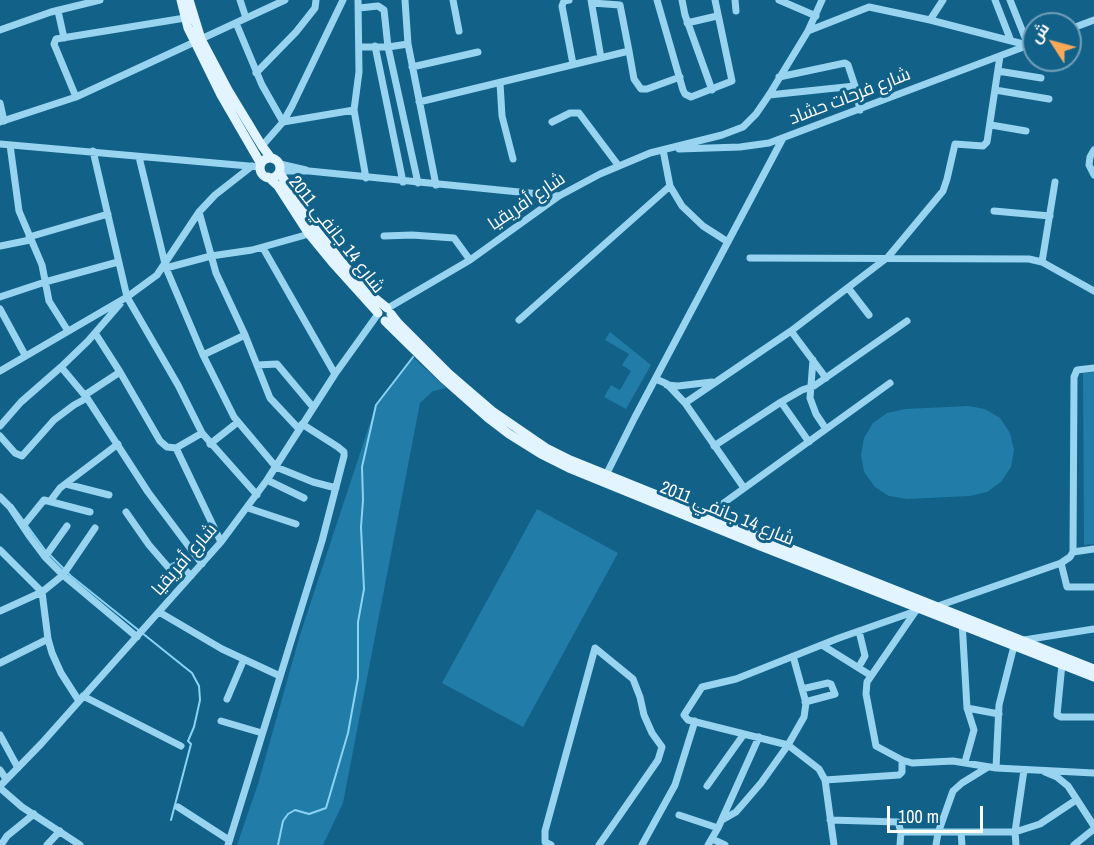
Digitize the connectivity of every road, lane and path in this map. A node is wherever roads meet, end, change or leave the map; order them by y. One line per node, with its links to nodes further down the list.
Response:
1 (100, 0): 24 (street)
2 (181, 0): 28 (main road, شارع 14 جانفي 2011)
3 (189, 0): 40 (main road, شارع 14 جانفي 2011)
4 (240, 0): 29 (street)
5 (285, 0): 21 (street)
6 (316, 0): 55 (street)
7 (343, 0): 71 (street)
8 (405, 0): 43 (street)
9 (453, 0): 37 (street)
10 (569, 0): 52 (street)
11 (657, 0): 56 (street)
12 (682, 0): 33 (street)
13 (715, 0): 26 (street)
14 (735, 0): 25 (street)
15 (779, 0): 27 (street)
16 (822, 0): 27 (street)
17 (943, 0): 30 (street)
18 (995, 0): 41 (street)
19 (1010, 0): 34 (street)
20 (591, 1): 48 (street); 51 (street)
21 (276, 2): 29 (street)
22 (871, 3): 30 (street); 38 (street)
23 (358, 4): 45 (street); 46 (street)
24 (58, 11): 36 (street); 39 (street)
25 (736, 11)
26 (717, 16): 33 (street); 61 (street)
27 (816, 16): 38 (street)
28 (185, 18): 39 (street); 40 (main road, شارع 14 جانفي 2011)
29 (246, 18): 32 (street)
30 (930, 20): 41 (street)
31 (1092, 20): 35 (street)
32 (236, 23): 40 (street); 55 (street)
33 (687, 23): 61 (street)
34 (1022, 25)
35 (1094, 29)
36 (0, 30)
37 (459, 31)
38 (807, 31): 57 (street)
39 (64, 38): 64 (street)
40 (198, 40): 64 (street); 78 (main road, شارع 14 جانفي 2011); 86 (main road, شارع 14 جانفي 2011)
41 (1011, 41): 42 (street)
42 (1022, 43)
43 (408, 44): 46 (street); 53 (street)
44 (375, 46): 45 (street); 46 (street); 91 (street)
45 (360, 47): 68 (street)
46 (388, 47): 92 (street)
47 (1022, 47): 50 (street, شارع فرحات حشاد)
48 (629, 51): 51 (street); 56 (street)
49 (478, 52): 53 (street)
50 (1000, 56): 54 (street); 69 (street, شارع فرحات حشاد)
51 (601, 58): 52 (street)
52 (573, 64): 59 (street)
53 (412, 68): 66 (street)
54 (998, 71): 58 (street); 62 (street)
55 (256, 73): 71 (street)
56 (680, 77): 61 (street)
57 (779, 77): 60 (street); 63 (street)
58 (1041, 78)
59 (500, 83): 66 (street); 84 (street)
60 (855, 86): 63 (street); 69 (street)
61 (712, 90)
62 (995, 90): 65 (street); 73 (street)
63 (769, 95): 79 (street)
64 (76, 97): 70 (street)
65 (1050, 99)
66 (419, 102): 94 (street)
67 (0, 103): 70 (street)
68 (354, 110): 71 (street); 90 (street)
69 (860, 110): 75 (street, شارع فرحات حشاد)
70 (2, 122)
71 (283, 122): 78 (street)
72 (552, 122): 85 (street)
73 (990, 125): 74 (street); 108 (street)
74 (1026, 131)
75 (783, 138): 79 (street, شارع فرحات حشاد); 104 (street)
76 (0, 144): 77 (street)
77 (10, 145): 81 (street); 103 (street)
78 (262, 146): 83 (main road, شارع 14 جانفي 2011)
79 (667, 149): 85 (street, شارع أفريقيا); 95 (street)
80 (1094, 150): 88 (street)
81 (93, 151): 82 (street); 99 (street)
82 (139, 157): 86 (street); 113 (street)
83 (271, 158): 86 (main road); 87 (main road, شارع 14 جانفي 2011)
84 (513, 159)
85 (618, 165): 96 (street, شارع أفريقيا)
86 (258, 166): 89 (main road, شارع 14 جانفي 2011); 98 (street)
87 (279, 169): 89 (main road, شارع 14 جانفي 2011); 90 (street); 120 (main road, شارع 14 جانفي 2011)
88 (1094, 175)
89 (268, 177): 101 (main road, شارع 14 جانفي 2011)
90 (366, 178): 91 (street)
91 (403, 182): 92 (street)
92 (418, 183): 94 (street)
93 (1055, 183): 100 (street)
94 (436, 185): 96 (street)
95 (669, 186): 104 (street); 122 (street)
96 (559, 196): 110 (street, شارع أفريقيا)
97 (994, 211): 100 (street)
98 (199, 212): 107 (street); 113 (street)
99 (108, 214): 103 (street); 111 (street)
100 (1050, 216): 112 (street)
101 (309, 234): 106 (street); 120 (main road, شارع 14 جانفي 2011)
102 (384, 236): 110 (street)
103 (29, 238): 105 (street); 114 (street)
104 (728, 242): 138 (street)
105 (0, 246)
106 (263, 248): 107 (street); 136 (street)
107 (210, 256): 113 (street); 127 (street)
108 (888, 257): 109 (street); 112 (street); 115 (street)
109 (750, 258)
110 (470, 260): 120 (street, شارع أفريقيا)
111 (118, 262): 114 (street); 118 (street)
112 (1042, 262): 116 (street)
113 (165, 267): 118 (street); 129 (street)
114 (45, 282): 117 (street); 124 (street)
115 (849, 289): 121 (street); 125 (street)
116 (1094, 291)
117 (0, 297)
118 (125, 298): 124 (street); 126 (street); 151 (street)
119 (0, 309): 128 (street)
120 (385, 314): 136 (street, شارع أفريقيا); 159 (main road, شارع 14 جانفي 2011)
121 (869, 315)
122 (519, 320)
123 (907, 321): 137 (street)
124 (68, 331): 128 (street)
125 (791, 331): 130 (street); 139 (street)
126 (95, 333): 132 (street); 135 (street)
127 (245, 335): 129 (street); 131 (street)
128 (25, 355): 134 (street)
129 (202, 355): 147 (street)
130 (813, 360): 137 (street); 142 (street)
131 (257, 365): 146 (street); 149 (street)
132 (62, 367): 143 (street); 148 (street)
133 (1094, 368): 180 (street)
134 (0, 371)
135 (120, 372): 143 (street); 157 (street)
136 (335, 374): 146 (street, شارع أفريقيا)
137 (826, 378): 142 (street)
138 (656, 379): 141 (street); 159 (street)
139 (715, 381): 141 (street); 145 (street)
140 (890, 383): 150 (street)
141 (666, 384): 145 (street)
142 (810, 388): 144 (street); 150 (street)
143 (86, 397): 152 (street); 154 (street)
144 (781, 402): 153 (street); 156 (street)
145 (685, 403): 156 (street)
146 (314, 407): 149 (street, شارع أفريقيا)
147 (238, 422): 155 (street); 158 (street)
148 (0, 426)
149 (301, 427): 158 (street, شارع أفريقيا); 162 (street)
150 (826, 429): 153 (street)
151 (202, 433): 155 (street); 157 (street)
152 (0, 436)
153 (809, 442): 163 (street)
154 (118, 444): 161 (street); 183 (street)
155 (210, 444): 165 (street)
156 (714, 446): 163 (street)
157 (176, 448): 177 (street)
158 (276, 467): 160 (street, شارع أفريقيا); 162 (street)
159 (605, 478): 172 (main road, شارع 14 جانفي 2011); 188 (main road, شارع 14 جانفي 2011)
160 (267, 480): 165 (street, شارع أفريقيا); 167 (street)
161 (66, 484): 164 (street); 168 (street)
162 (336, 488): 206 (street)
163 (744, 488): 172 (street)
164 (109, 495)
165 (257, 495): 169 (street, شارع أفريقيا)
166 (0, 497): 174 (street)
167 (304, 498)
168 (51, 500): 170 (street); 174 (street)
169 (248, 508): 173 (street); 177 (street, شارع أفريقيا)
170 (90, 512)
171 (126, 512): 185 (street)
172 (707, 515): 188 (main road, شارع 14 جانفي 2011)
173 (296, 524)
174 (23, 526): 181 (street)
175 (67, 526): 181 (street)
176 (95, 528): 184 (street)
177 (221, 542): 183 (street, شارع أفريقيا)
178 (1094, 549): 180 (street)
179 (0, 550): 187 (street)
180 (1073, 552): 182 (street)
181 (45, 557): 184 (street)
182 (1061, 563): 186 (street); 189 (street)
183 (202, 564): 185 (street, شارع أفريقيا)
184 (63, 575): 187 (street); 195 (street)
185 (191, 576): 191 (street, شارع أفريقيا)
186 (1094, 587)
187 (42, 592): 190 (street); 196 (street)
188 (920, 606): 189 (main road, شارع 14 جانفي 2011); 192 (main road, شارع 14 جانفي 2011); 194 (street); 205 (street)
189 (938, 606): 192 (main road, شارع 14 جانفي 2011)
190 (0, 611)
191 (159, 612): 195 (street, شارع أفريقيا); 200 (street)
192 (962, 620): 197 (main road, شارع 14 جانفي 2011); 212 (street)
193 (1094, 629): 197 (street)
194 (859, 631): 198 (street); 202 (street)
195 (136, 637): 209 (street, شارع أفريقيا)
196 (48, 639): 201 (street); 209 (street)
197 (1018, 643): 203 (main road, شارع 14 جانفي 2011); 204 (main road, شارع 14 جانفي 2011); 213 (street)
198 (822, 645): 199 (street); 205 (street)
199 (793, 656): 208 (street); 216 (street)
200 (244, 659): 206 (street); 210 (street)
201 (0, 663)
202 (861, 663)
203 (1062, 664): 207 (main road, شارع 14 جانفي 2011); 214 (street)
204 (1094, 669)
205 (870, 675): 223 (street)
206 (280, 676): 217 (street)
207 (1094, 677)
208 (801, 688): 211 (street); 211 (street)
209 (81, 699): 222 (street); 226 (street, شارع أفريقيا)
210 (227, 699)
211 (805, 702): 221 (street)
212 (967, 708): 213 (street); 224 (street)
213 (999, 714): 227 (street)
214 (1094, 717)
215 (221, 721): 217 (street)
216 (695, 721): 218 (street); 256 (street)
217 (262, 733): 250 (street)
218 (744, 734): 220 (street); 234 (street)
219 (0, 735): 226 (street)
220 (759, 738): 221 (street); 240 (street)
221 (788, 745): 233 (street); 240 (street)
222 (181, 746)
223 (902, 760): 224 (street); 233 (street)
224 (964, 762): 225 (street)
225 (988, 767): 227 (street); 248 (street)
226 (18, 768): 232 (street, شارع أفريقيا)
227 (996, 768): 229 (street)
228 (0, 770): 232 (street)
229 (1023, 770): 230 (street); 247 (street)
230 (1041, 770): 231 (street); 236 (street)
231 (1094, 773)
232 (6, 780): 235 (street, شارع أفريقيا)
233 (825, 780): 241 (street)
234 (706, 786)
235 (0, 787): 238 (street)
236 (1076, 800): 243 (street); 247 (street)
237 (178, 807): 250 (street)
238 (34, 814): 244 (street); 252 (street)
239 (679, 815): 242 (street)
240 (722, 820): 242 (street)
241 (830, 820): 245 (street); 258 (street)
242 (718, 828): 249 (street)
243 (1094, 828): 263 (street)
244 (60, 831): 253 (street); 254 (street)
245 (901, 832): 248 (street); 259 (street)
246 (961, 832): 247 (street); 248 (street); 261 (street)
247 (1015, 832): 262 (street)
248 (938, 833): 260 (street)
249 (710, 842): 257 (street)
250 (229, 843)
251 (547, 844): 255 (street)
252 (1, 845)
253 (47, 845)
254 (80, 845)
255 (599, 845)
256 (642, 845)
257 (725, 845)
258 (834, 845)
259 (900, 845)
260 (936, 845)
261 (962, 845)
262 (1016, 845)
263 (1074, 845)

